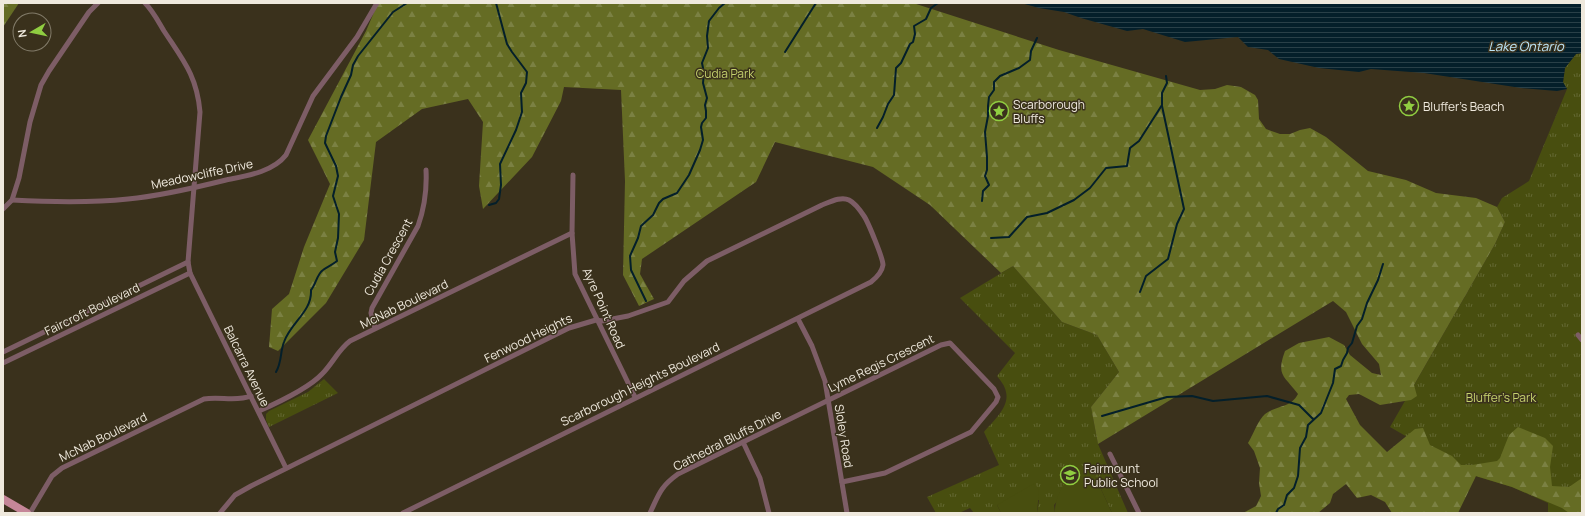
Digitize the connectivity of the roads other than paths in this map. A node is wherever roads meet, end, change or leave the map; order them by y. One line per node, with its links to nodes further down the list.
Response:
1 (98, 3): 7 (street)
2 (145, 3): 6 (street, Balcarra Avenue)
3 (377, 3): 6 (street, Meadowcliffe Drive)
4 (426, 170): 15 (street, Cudia Crescent)
5 (573, 175): 10 (street, Ayre Point Road)
6 (194, 188): 7 (street, Meadowcliffe Drive); 11 (street, Balcarra Avenue)
7 (12, 200): 9 (street)
8 (848, 200): 13 (street, Scarborough Heights Boulevard); 14 (street, Fenwood Heights)
9 (3, 209)
10 (572, 233): 14 (street, Ayre Point Road); 15 (street, McNab Boulevard)
11 (188, 262): 12 (street, Balcarra Avenue); 18 (street, Faircroft Boulevard)
12 (190, 273): 19 (street, Faircroft Boulevard); 20 (street, Balcarra Avenue)
13 (798, 319): 21 (street, Scarborough Heights Boulevard); 22 (street, Sloley Road)
14 (596, 320): 21 (street, Ayre Point Road); 26 (street, Fenwood Heights)
15 (375, 328): 23 (street, McNab Boulevard)
16 (1578, 335): 17 (street)
17 (1582, 340)
18 (3, 352)
19 (3, 363)
20 (251, 396): 23 (street, Balcarra Avenue); 30 (street, McNab Boulevard)
21 (635, 397): 32 (street, Scarborough Heights Boulevard)
22 (828, 401): 24 (street, Cathedral Bluffs Drive); 27 (street, Sloley Road); 27 (street, Lyme Regis Crescent)
23 (259, 411): 26 (street, Balcarra Avenue)
24 (743, 442): 33 (street, Cathedral Bluffs Drive); 34 (street)
25 (1110, 454): 36 (street)
26 (286, 468): 31 (street, Fenwood Heights)
27 (842, 482): 35 (street, Sloley Road)
28 (3, 499): 29 (main road)
29 (27, 513)
30 (30, 513)
31 (220, 513)
32 (403, 513)
33 (650, 513)
34 (769, 513)
35 (847, 513)
36 (1140, 513)

